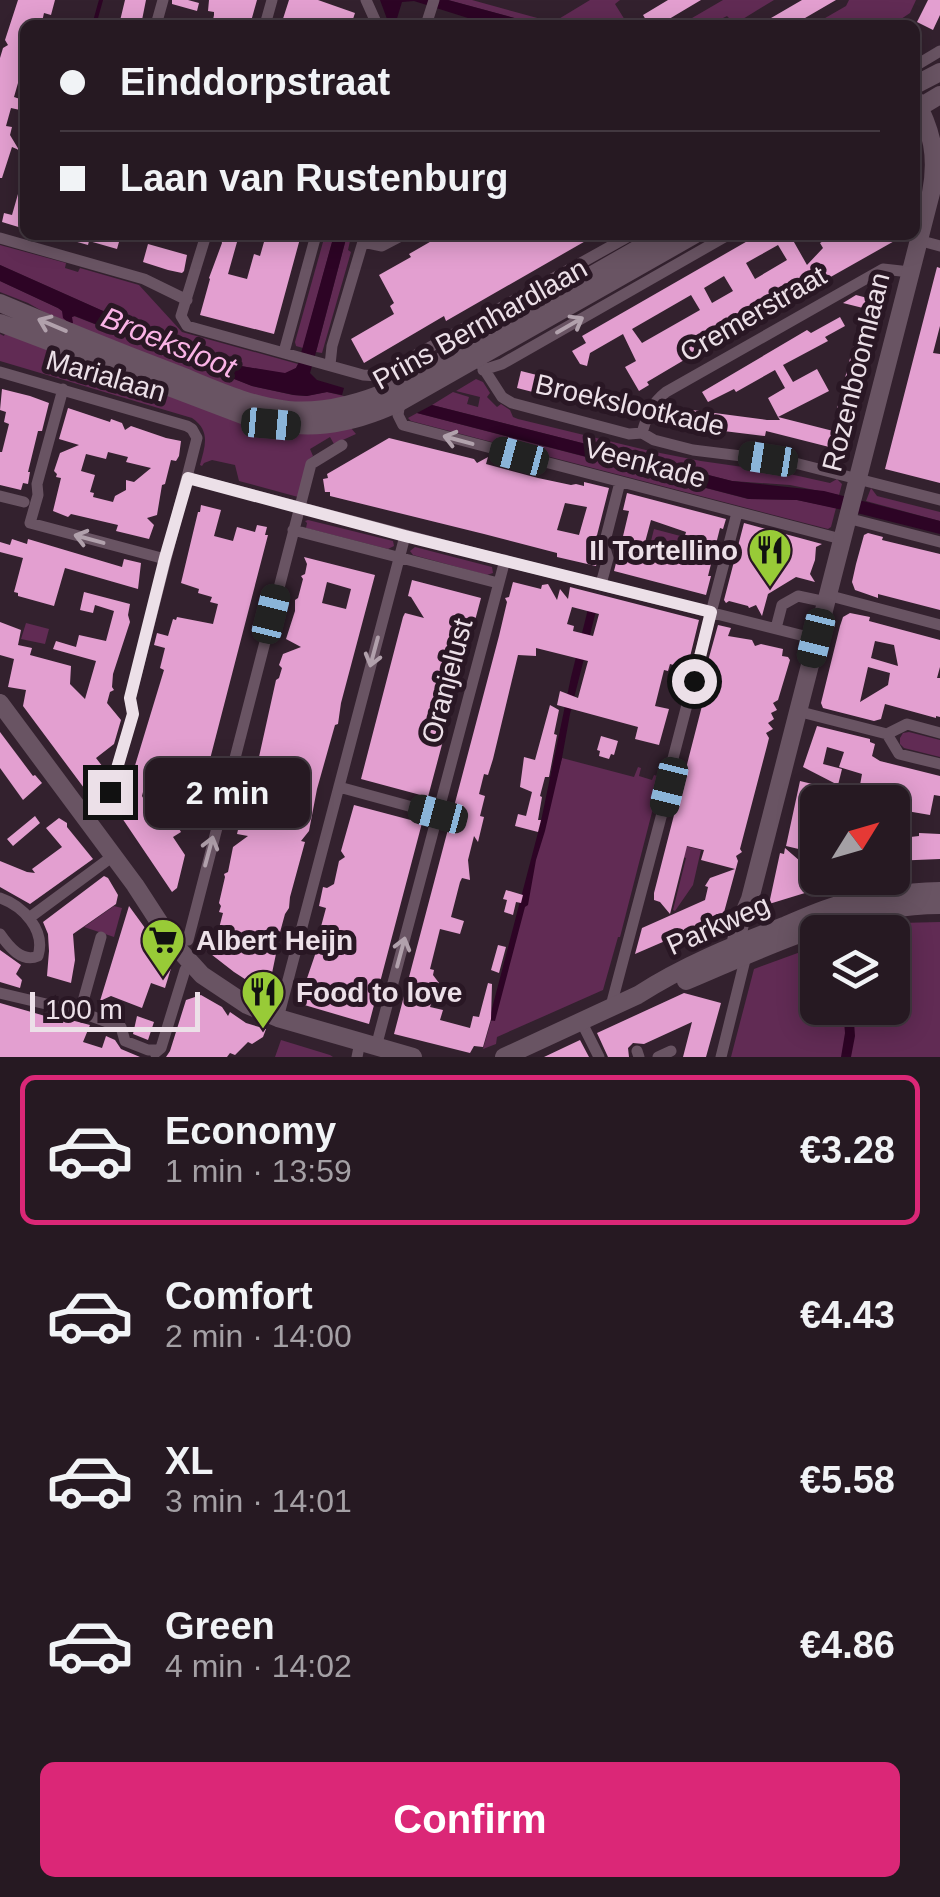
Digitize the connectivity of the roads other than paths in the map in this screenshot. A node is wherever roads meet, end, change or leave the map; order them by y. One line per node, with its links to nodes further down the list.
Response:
1 (434, 0): 2 (street)
2 (428, 20)
3 (920, 111): 4 (street, Rozenboomlaan)
4 (920, 232)
5 (0, 238): 18 (street)
6 (204, 240): 18 (street)
7 (315, 240): 22 (street)
8 (364, 240): 23 (street)
9 (367, 240): 10 (street)
10 (393, 240)
11 (624, 240): 21 (street, Prins Bernhardlaan)
12 (654, 240): 21 (street, Prins Bernhardlaan)
13 (685, 240): 21 (street, Prins Bernhardlaan)
14 (719, 240): 21 (street, Prins Bernhardlaan, one-way to 14)
15 (918, 240): 16 (street); 17 (street, Rozenboomlaan)
16 (940, 246)
17 (910, 272): 29 (street, Cremerstraat); 33 (street, Rozenboomlaan)
18 (186, 300): 22 (street)
19 (0, 303): 27 (street, Prins Bernhardlaan, one-way to 19)
20 (0, 323): 28 (street, Prins Bernhardlaan)
21 (472, 352): 25 (street, Prins Bernhardlaan); 27 (street, Prins Bernhardlaan); 28 (street, Prins Bernhardlaan); 29 (street, Broekslootkade)
22 (288, 354): 23 (street)
23 (325, 364): 25 (street, Prins Bernhardlaan)
24 (0, 372): 26 (street, Marialaan)
25 (378, 376): 27 (street, Prins Bernhardlaan)
26 (63, 389): 31 (street, Marialaan); 36 (street)
27 (379, 396)
28 (400, 402): 32 (street, Veenkade, one-way to 28)
29 (642, 433): 33 (street, Broekslootkade)
30 (342, 445): 37 (street)
31 (188, 478): 37 (street); 44 (street)
32 (620, 482): 38 (street, Veenkade); 48 (street)
33 (856, 484): 35 (street, Broekslootkade); 39 (street, Rozenboomlaan)
34 (0, 496): 36 (street)
35 (940, 500)
36 (29, 503): 44 (street, one-way to 36)
37 (299, 508): 40 (street); 41 (street)
38 (736, 512): 42 (street, Veenkade); 50 (street)
39 (848, 516): 42 (street, Rozenboomlaan); 43 (street)
40 (293, 530): 45 (street); 69 (street, one-way to 40)
41 (405, 536): 45 (street); 46 (street)
42 (841, 539): 49 (street, Rozenboomlaan)
43 (940, 542)
44 (165, 558): 60 (street)
45 (399, 558): 47 (street); 59 (street, one-way to 59)
46 (505, 560): 47 (street, Oranjelust); 48 (street)
47 (498, 584): 61 (street, Oranjelust)
48 (602, 584): 50 (street)
49 (827, 599): 51 (street); 52 (street); 53 (street, Rozenboomlaan)
50 (711, 612): 52 (street); 73 (street)
51 (940, 624)
52 (776, 628): 53 (street)
53 (816, 638): 55 (street, Rozenboomlaan)
54 (0, 703): 60 (street)
55 (797, 711): 57 (street); 70 (street, Rozenboomlaan)
56 (940, 733): 57 (street)
57 (887, 734): 58 (street)
58 (940, 764)
59 (340, 787): 61 (street); 75 (street)
60 (82, 813): 62 (street)
61 (438, 814): 77 (street, Oranjelust, one-way to 61)
62 (113, 856): 66 (street); 69 (street)
63 (940, 891): 70 (street, Parkweg)
64 (0, 898): 66 (street)
65 (940, 905): 70 (street, Parkweg)
66 (29, 918): 67 (street)
67 (0, 934)
68 (101, 937): 74 (street)
69 (177, 942): 71 (street)
70 (744, 946): 73 (street, Parkweg); 82 (street, Rozenboomlaan)
71 (196, 964): 75 (street); 78 (street)
72 (0, 992): 74 (street)
73 (614, 1006): 76 (street, Parkweg)
74 (80, 1012): 78 (street)
75 (278, 1018): 77 (street)
76 (582, 1021): 80 (street, Parkweg); 81 (street)
77 (364, 1049): 79 (street)
78 (155, 1054)
79 (413, 1057)
80 (504, 1057)
81 (598, 1057)
82 (721, 1057)

